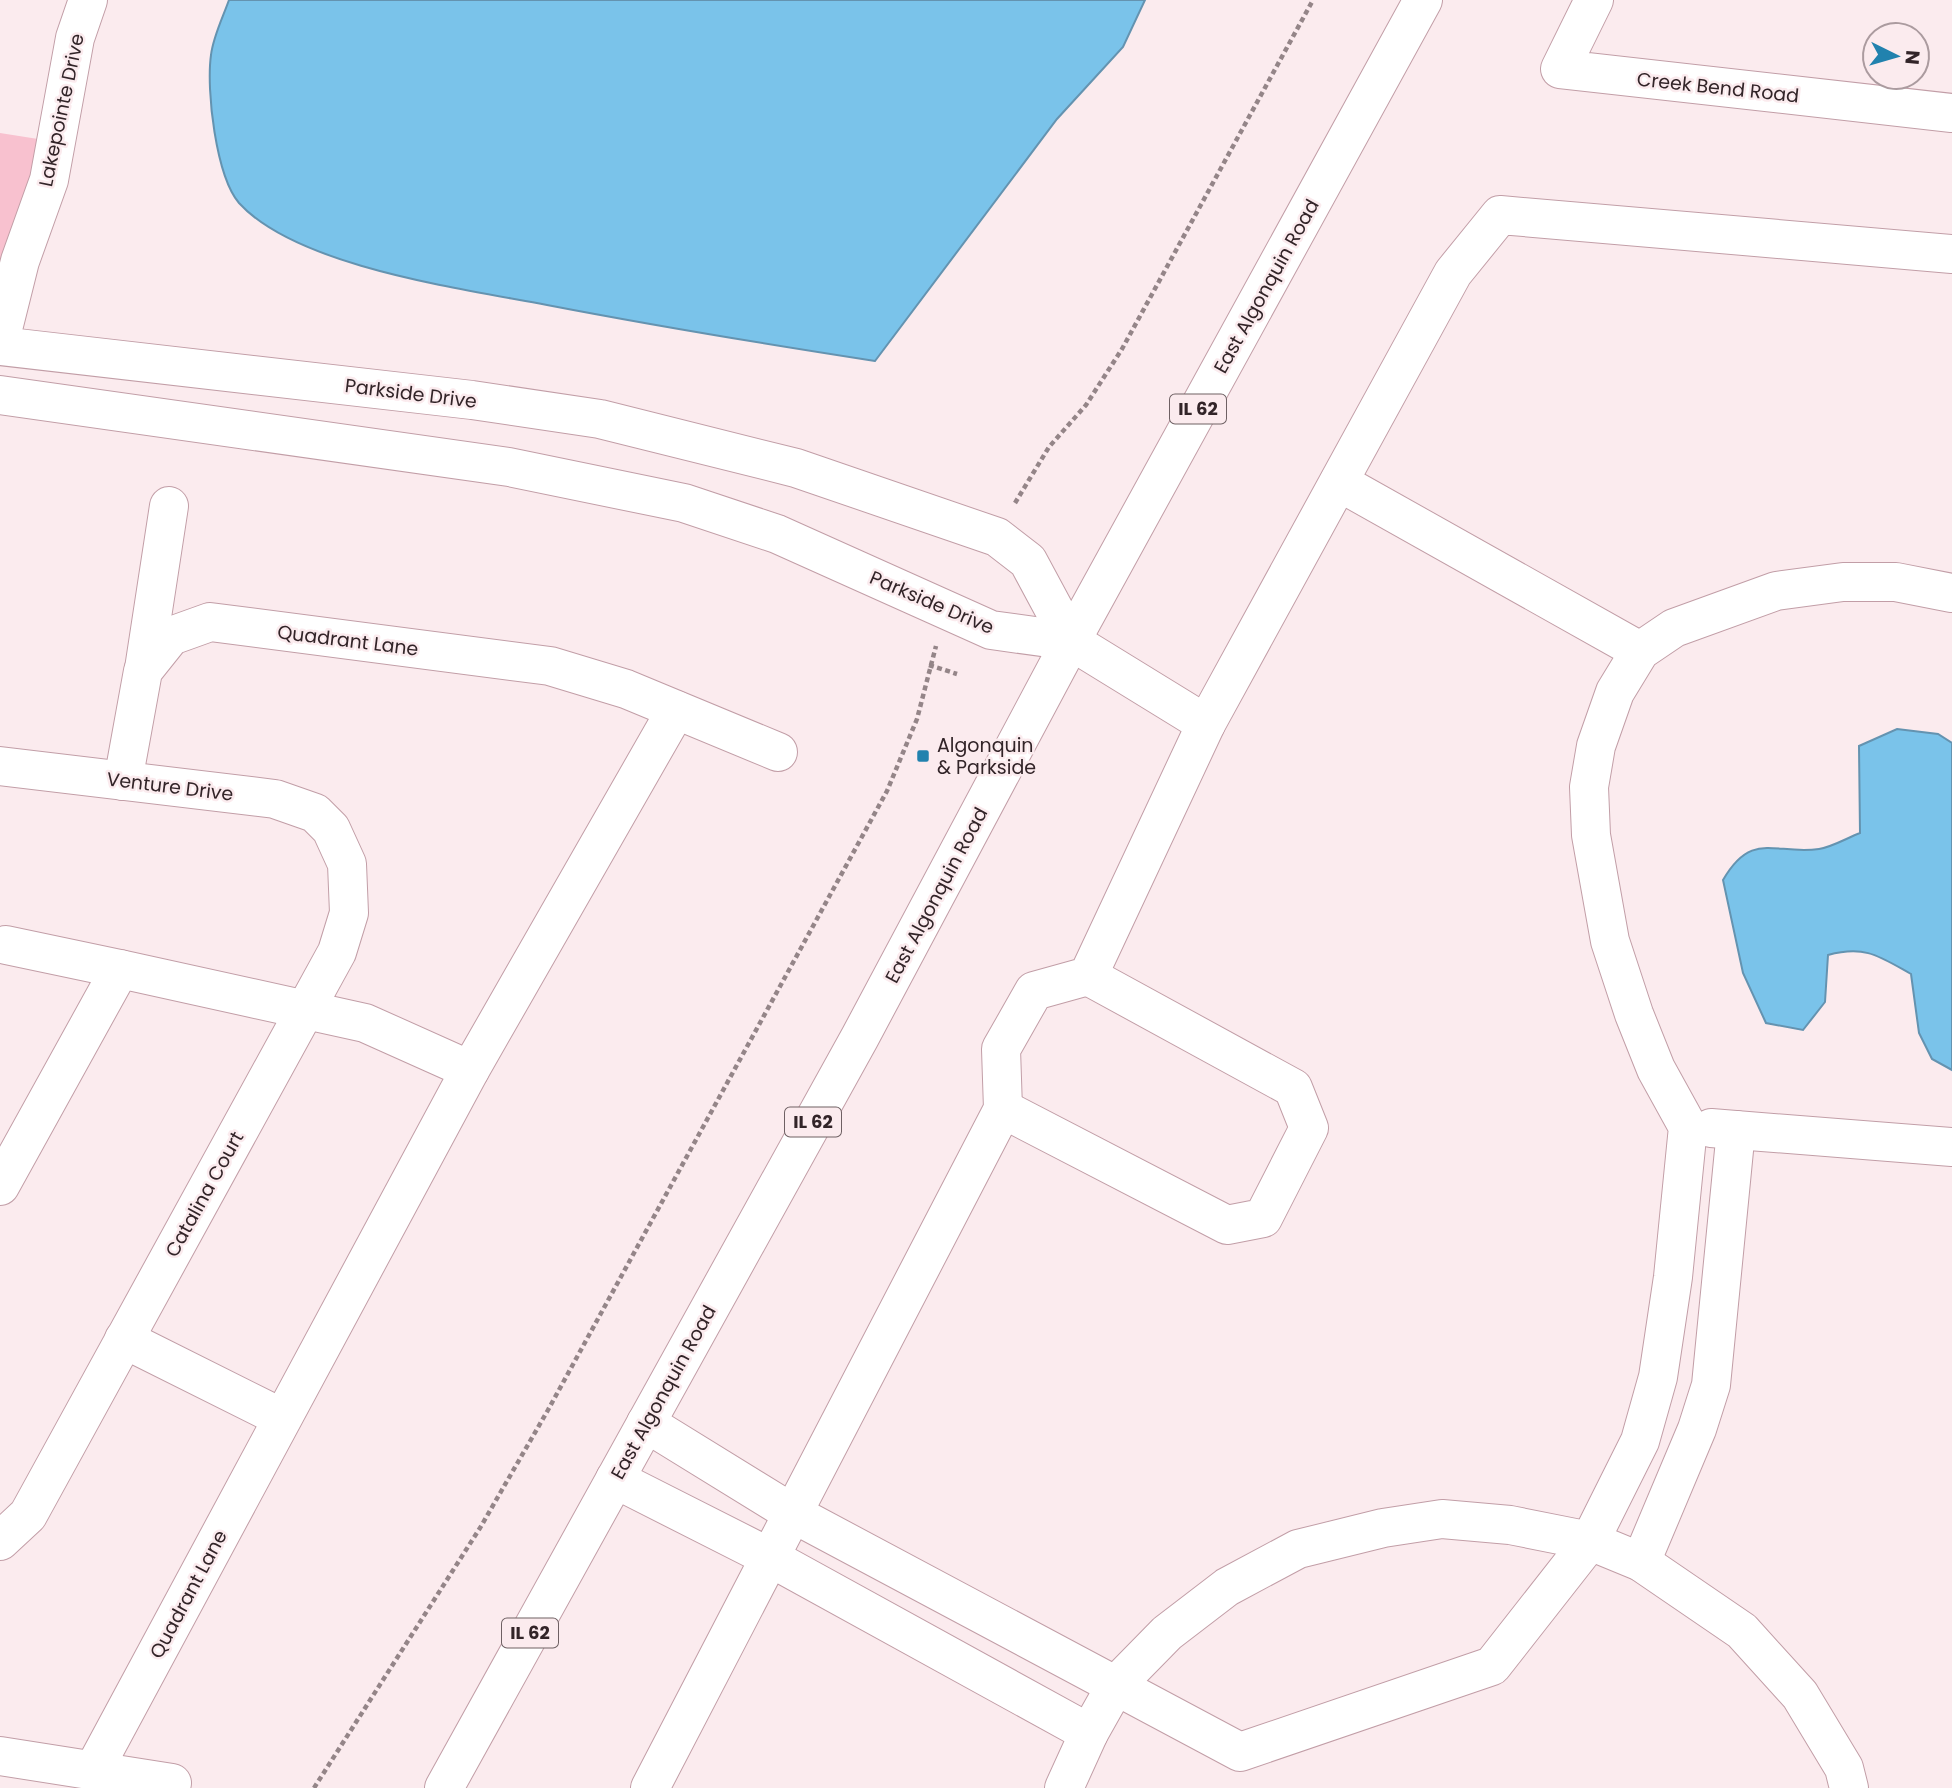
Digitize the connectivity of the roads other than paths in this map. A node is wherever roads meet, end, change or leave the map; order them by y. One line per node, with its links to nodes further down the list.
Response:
1 (88, 0): 6 (street, Lakepointe Drive)
2 (1423, 0): 11 (street, East Algonquin Road / IL 62)
3 (1594, 0): 4 (street, Creek Bend Road)
4 (1952, 113)
5 (1952, 254): 8 (street)
6 (0, 343): 11 (street, Parkside Drive)
7 (0, 395): 11 (street, Parkside Drive)
8 (1339, 482): 12 (street); 15 (street)
9 (169, 506): 13 (street)
10 (1952, 593): 12 (street)
11 (1071, 641): 15 (street); 32 (street, East Algonquin Road / IL 62)
12 (1640, 651): 26 (street)
13 (143, 671): 14 (street, Quadrant Lane); 18 (street, Quadrant Lane)
14 (676, 710): 16 (street, Quadrant Lane); 24 (street, Quadrant Lane)
15 (1206, 724): 22 (street)
16 (778, 751)
17 (0, 766): 18 (street, Venture Drive)
18 (123, 781): 19 (street, Venture Drive)
19 (331, 830): 23 (street, Catalina Court)
20 (6, 945): 21 (street)
21 (120, 970): 23 (street); 29 (street)
22 (1088, 976): 25 (street); 25 (street)
23 (304, 1012): 24 (street); 30 (street, Catalina Court)
24 (470, 1070): 31 (street, Quadrant Lane)
25 (1003, 1108): 34 (street)
26 (1688, 1126): 27 (street); 36 (street)
27 (1736, 1130): 28 (street); 38 (street)
28 (1952, 1147)
29 (0, 1186)
30 (124, 1339): 31 (street); 35 (street, Catalina Court)
31 (282, 1418): 42 (street, Quadrant Lane)
32 (646, 1423): 33 (street, East Algonquin Road / IL 62); 34 (street)
33 (615, 1479): 37 (street); 44 (street, East Algonquin Road / IL 62)
34 (792, 1513): 37 (street); 39 (street)
35 (0, 1541)
36 (1590, 1541): 38 (street); 39 (street); 39 (street)
37 (769, 1557): 40 (street); 45 (street)
38 (1641, 1562): 47 (street)
39 (1116, 1685): 40 (street)
40 (1089, 1734): 46 (street)
41 (0, 1756): 42 (street)
42 (93, 1771): 43 (street)
43 (172, 1783)
44 (444, 1788)
45 (650, 1788)
46 (1064, 1788)
47 (1849, 1788)

